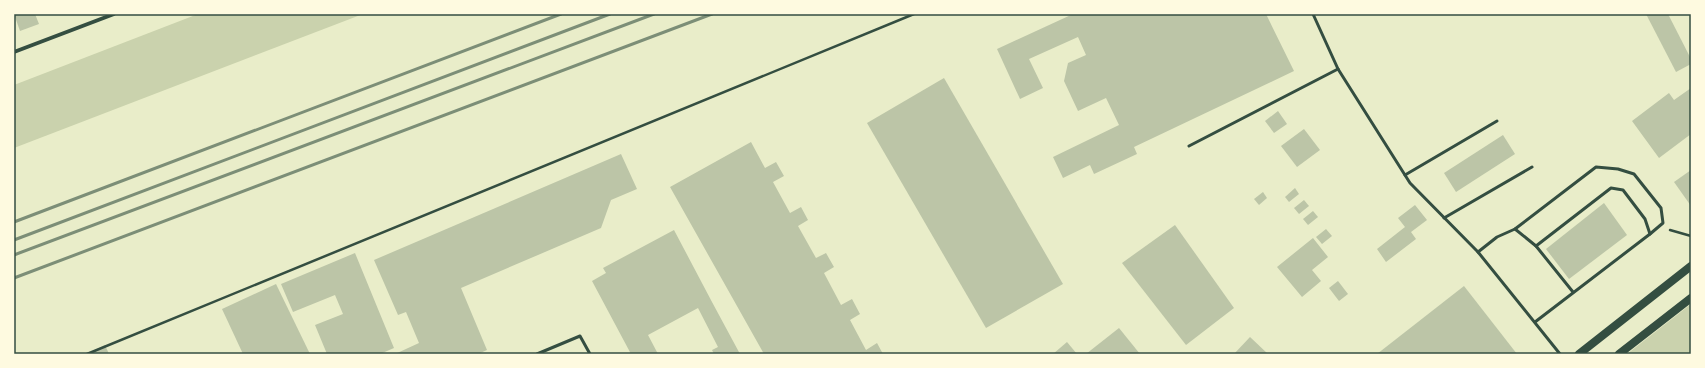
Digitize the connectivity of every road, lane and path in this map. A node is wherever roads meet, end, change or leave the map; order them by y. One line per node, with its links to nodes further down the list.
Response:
1 (114, 14): 4 (street)
2 (914, 14): 21 (path)
3 (1313, 14): 5 (lane)
4 (14, 52)
5 (1338, 69): 7 (lane); 9 (lane)
6 (1497, 121): 9 (lane)
7 (1188, 146)
8 (1532, 166): 10 (lane)
9 (1405, 175): 10 (lane)
10 (1444, 218): 16 (lane)
11 (1658, 227): 12 (lane); 13 (lane); 14 (path)
12 (1515, 229): 15 (lane); 16 (lane)
13 (1650, 234): 15 (lane); 18 (lane)
14 (1691, 236)
15 (1536, 246): 18 (lane)
16 (1478, 252): 20 (lane)
17 (1691, 266): 25 (main road)
18 (1573, 292): 20 (lane)
19 (1691, 298): 26 (main road)
20 (1535, 322): 24 (lane)
21 (87, 354)
22 (537, 354): 23 (lane)
23 (590, 354)
24 (1560, 354)
25 (1578, 354)
26 (1619, 354)

